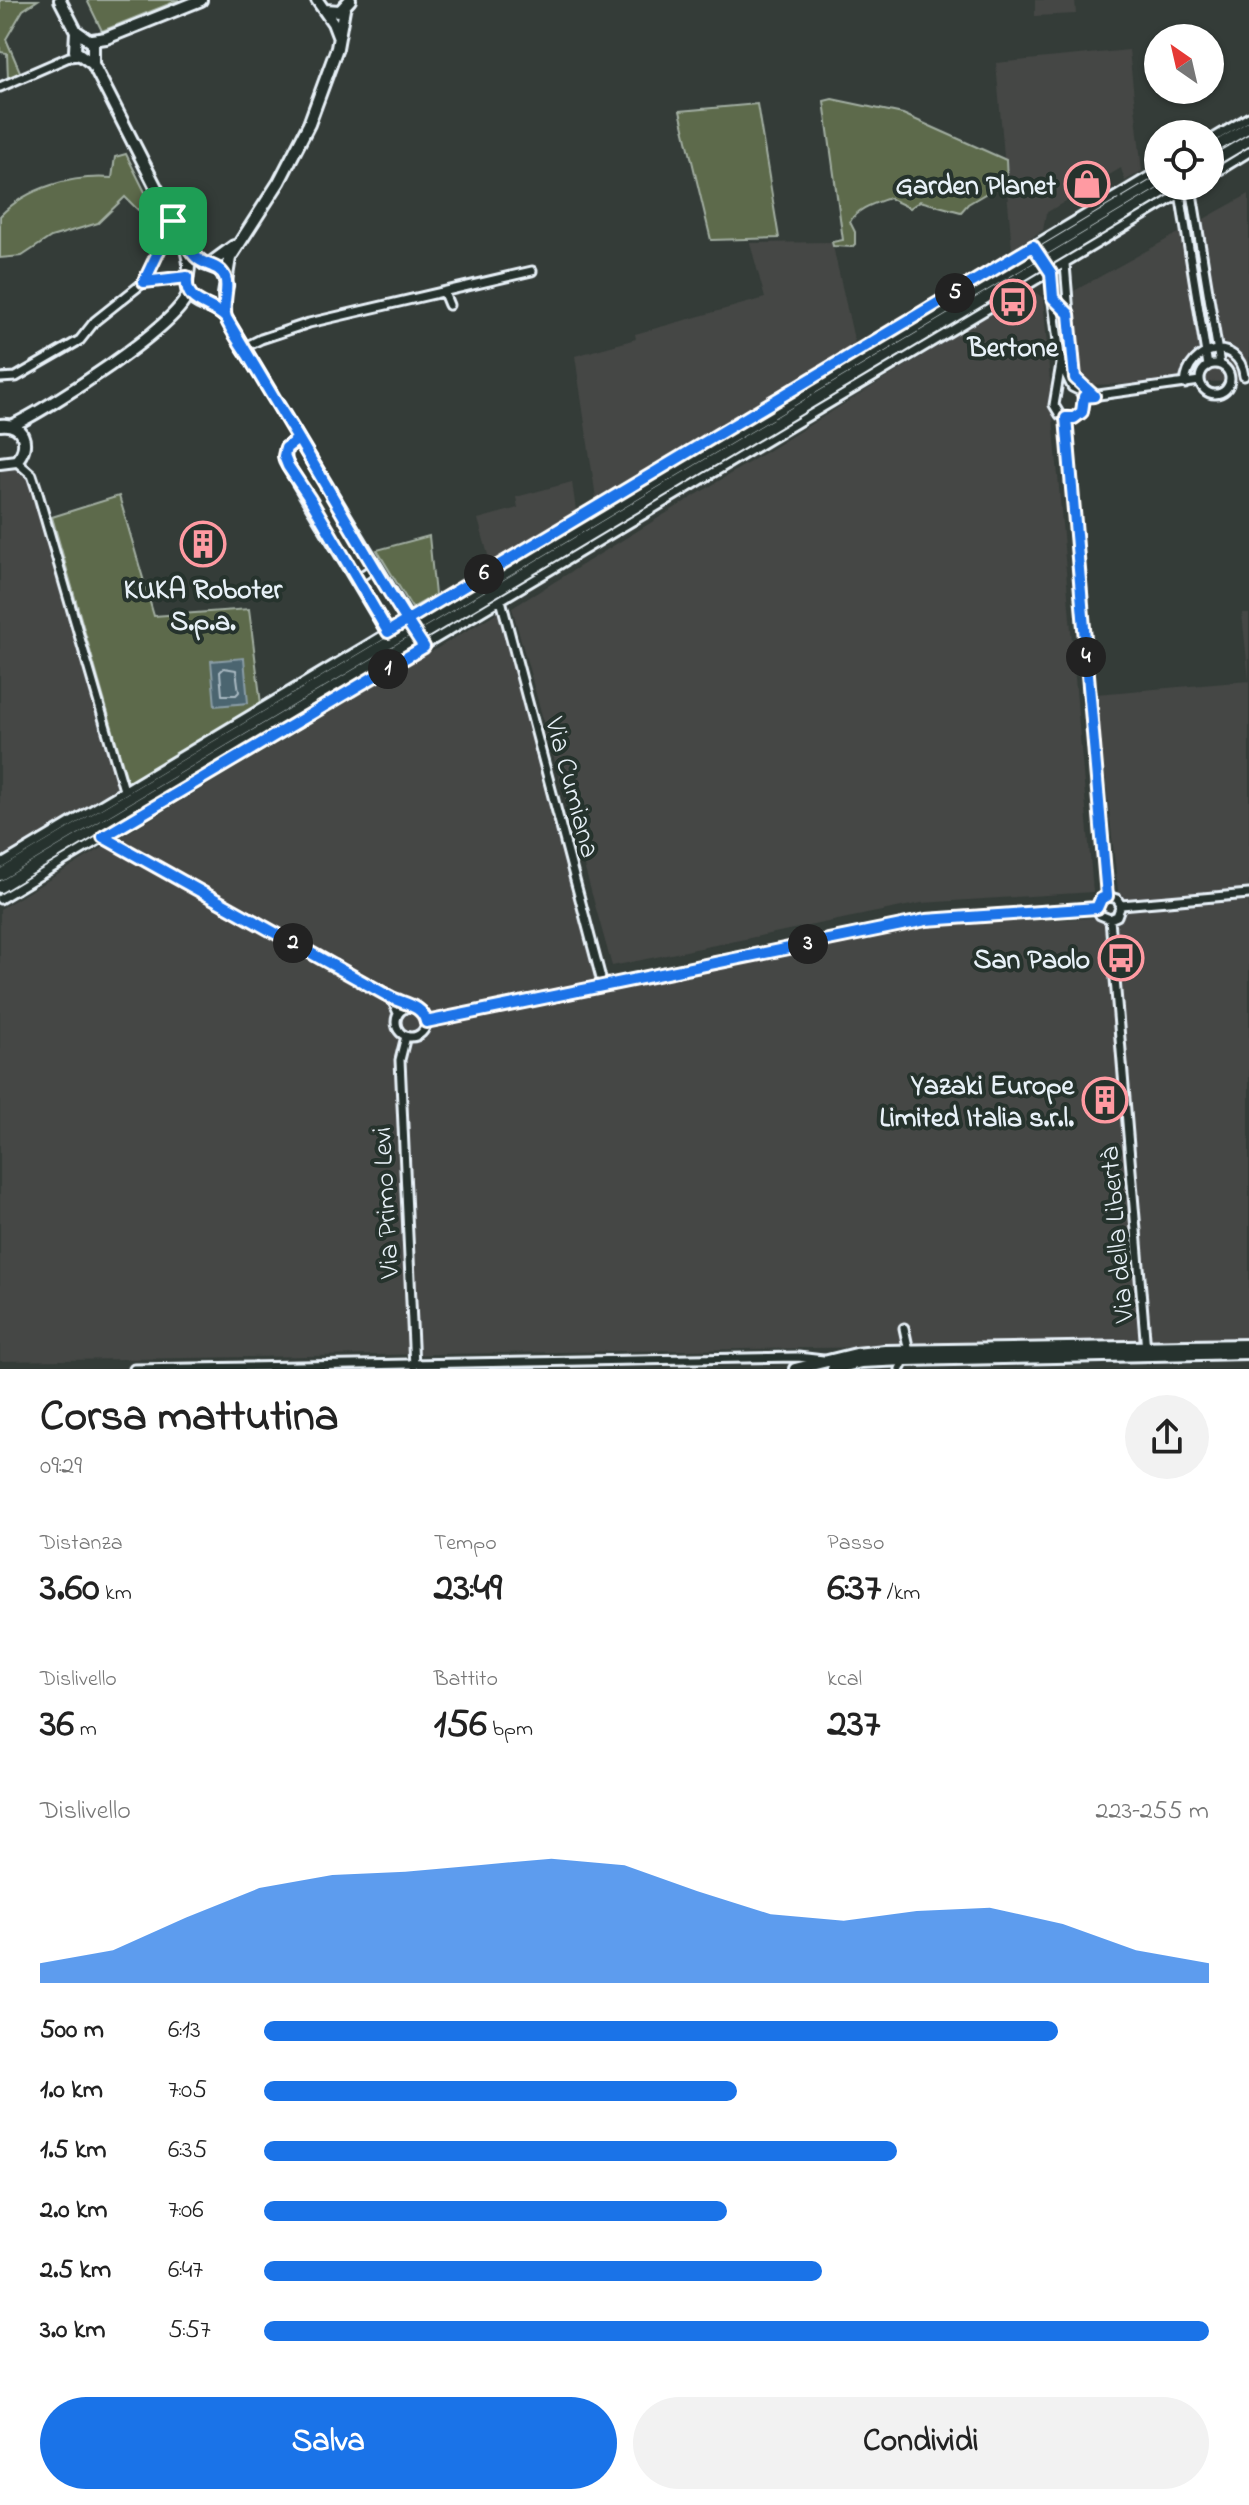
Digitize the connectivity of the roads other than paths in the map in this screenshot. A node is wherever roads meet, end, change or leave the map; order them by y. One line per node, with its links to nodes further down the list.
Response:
1 (60, 0): 6 (street)
2 (201, 0): 6 (street)
3 (320, 3): 4 (street); 5 (street)
4 (347, 4): 5 (street)
5 (339, 39): 23 (street)
6 (83, 49): 7 (street); 22 (street)
7 (0, 87)
8 (1249, 117): 10 (street)
9 (1249, 127): 12 (street)
10 (1224, 132)
11 (1249, 140): 14 (street)
12 (1224, 142)
13 (1249, 152): 15 (street)
14 (1224, 155)
15 (1224, 167)
16 (1144, 181): 25 (street)
17 (1144, 190): 25 (street)
18 (1154, 200): 25 (street)
19 (1161, 200): 27 (street)
20 (1178, 200): 43 (street)
21 (1194, 200): 42 (street)
22 (173, 221): 24 (street); 31 (street)
23 (241, 239): 26 (street); 32 (street)
24 (185, 244): 26 (street); 30 (street)
25 (1038, 254): 29 (street); 68 (street)
26 (206, 264): 30 (street); 32 (street)
27 (1065, 264): 29 (street); 39 (street)
28 (532, 271): 34 (street)
29 (1051, 273): 35 (street); 67 (street)
30 (188, 276): 31 (street); 33 (street)
31 (144, 282): 48 (street)
32 (225, 290): 36 (street); 40 (street)
33 (188, 293): 36 (street); 38 (street)
34 (444, 293): 37 (street); 41 (street)
35 (1053, 298): 39 (street); 44 (street)
36 (204, 304): 38 (street); 40 (street)
37 (449, 305)
38 (176, 313): 57 (street)
39 (1069, 314): 49 (street)
40 (226, 318): 41 (street)
41 (243, 348): 61 (street)
42 (1217, 350): 43 (street); 45 (street); 47 (street)
43 (1206, 351): 46 (street); 52 (street)
44 (1061, 364): 53 (street); 54 (street)
45 (1220, 365): 46 (street); 50 (street)
46 (1208, 366): 51 (street)
47 (1247, 376): 50 (street)
48 (0, 378)
49 (1075, 378): 53 (street); 55 (street)
50 (1231, 378): 51 (street)
51 (1200, 381): 52 (street)
52 (1185, 384): 55 (street)
53 (1074, 388): 54 (street); 56 (street)
54 (1058, 392): 58 (street)
55 (1094, 396): 56 (street)
56 (1084, 397): 58 (street)
57 (42, 410): 60 (street); 62 (street)
58 (1066, 418): 76 (street)
59 (0, 425): 60 (street)
60 (13, 425): 62 (street)
61 (298, 439): 65 (street); 66 (street)
62 (26, 447): 63 (street)
63 (16, 461): 64 (street); 70 (street)
64 (0, 463)
65 (375, 567): 66 (street); 68 (street)
66 (357, 579): 69 (street)
67 (501, 600): 68 (street); 81 (street, Via Cumiana)
68 (416, 633): 69 (street); 71 (street); 74 (street)
69 (390, 636): 70 (street); 73 (street)
70 (124, 790): 72 (street)
71 (103, 837): 77 (street); 82 (street)
72 (0, 865)
73 (0, 875)
74 (0, 887)
75 (1249, 894): 78 (street)
76 (1107, 896): 78 (street); 79 (street)
77 (0, 899)
78 (1121, 905): 80 (street)
79 (1097, 908): 80 (street); 81 (street)
80 (1110, 919): 89 (street, Via della Libertà)
81 (603, 986): 85 (street)
82 (391, 997): 83 (street); 84 (street)
83 (409, 1006): 84 (street); 85 (street)
84 (398, 1013): 86 (street)
85 (426, 1022): 86 (street)
86 (406, 1036): 94 (street, Via Primo Levi)
87 (904, 1328): 91 (street)
88 (1249, 1345): 89 (street)
89 (1146, 1351): 90 (street); 91 (street)
90 (1249, 1353)
91 (905, 1360): 92 (street)
92 (832, 1365): 94 (street); 97 (street)
93 (312, 1366): 94 (street); 95 (street); 96 (street)
94 (414, 1367)
95 (134, 1369)
96 (327, 1369)
97 (795, 1369)

